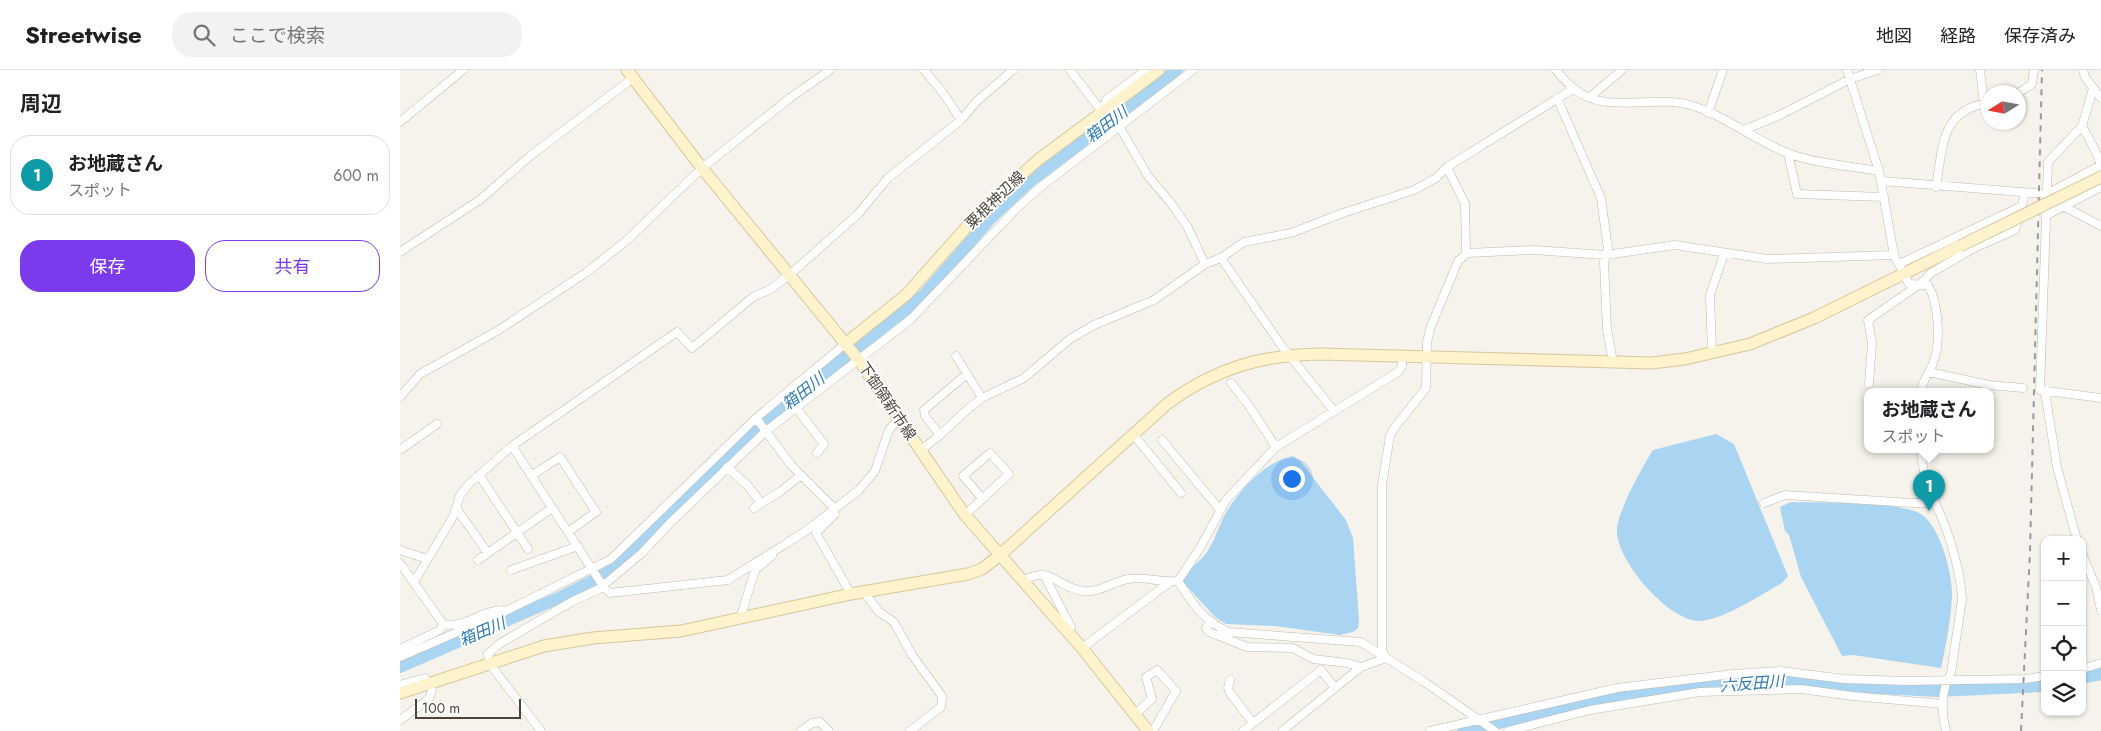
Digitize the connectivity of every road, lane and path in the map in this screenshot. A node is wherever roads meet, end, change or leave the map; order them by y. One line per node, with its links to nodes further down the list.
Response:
1 (463, 70): 30 (street)
2 (830, 70): 37 (street)
3 (924, 70): 29 (street)
4 (1013, 70): 29 (street)
5 (1070, 70): 27 (street)
6 (1146, 70): 27 (street)
7 (1159, 70): 27 (street, 粟根神辺線)
8 (1193, 70): 31 (street)
9 (1556, 70): 21 (street)
10 (1622, 70): 23 (street)
11 (1723, 70): 28 (street)
12 (1847, 70): 18 (street)
13 (1878, 70): 18 (street)
14 (1980, 70): 19 (street)
15 (2034, 70): 22 (street)
16 (2083, 70): 20 (street)
17 (631, 73): 37 (street, 下御領新市線); 50 (street)
18 (1850, 79): 33 (street); 38 (street)
19 (1983, 85)
20 (2097, 87): 25 (street); 32 (street)
21 (1573, 88): 23 (street); 24 (street)
22 (2026, 88)
23 (1590, 97): 28 (street)
24 (1557, 98): 36 (street); 53 (street)
25 (2101, 98)
26 (1981, 106): 41 (street)
27 (1105, 111): 31 (street); 60 (street, 粟根神辺線)
28 (1708, 113): 33 (street)
29 (961, 120): 58 (street)
30 (400, 122)
31 (1119, 126): 56 (street); 66 (street)
32 (2082, 126): 35 (street); 44 (street)
33 (1744, 130): 34 (street)
34 (1788, 153): 38 (street); 45 (street)
35 (2101, 165): 44 (street)
36 (1447, 167): 51 (street); 55 (street)
37 (702, 168): 58 (street, 下御領新市線); 75 (street)
38 (1879, 172): 40 (street)
39 (2101, 177): 57 (street, bridge)
40 (1882, 181): 41 (street); 45 (street)
41 (1936, 187): 43 (street)
42 (2101, 187): 47 (street)
43 (2025, 194): 44 (street); 46 (street)
44 (2047, 194): 48 (street)
45 (1884, 197): 54 (street)
46 (2022, 206): 57 (street); 59 (street)
47 (2063, 206): 48 (street); 49 (street)
48 (2044, 216): 74 (street)
49 (2101, 226)
50 (400, 252)
51 (1466, 254): 53 (street); 65 (street)
52 (1724, 254): 53 (street); 54 (street); 61 (street)
53 (1606, 255): 67 (street)
54 (1894, 255): 57 (street)
55 (1221, 258): 56 (street); 62 (street)
56 (1205, 264): 76 (street)
57 (1901, 269): 59 (street); 61 (street)
58 (788, 274): 60 (street, 下御領新市線); 87 (street)
59 (1920, 284): 68 (street); 71 (street)
60 (846, 346): 66 (street, 下御領新市線); 80 (street)
61 (1712, 352): 67 (street)
62 (1288, 354): 64 (street); 79 (street); 84 (street)
63 (956, 356): 69 (street)
64 (1402, 356): 65 (street); 79 (street)
65 (1427, 357): 67 (street); 141 (street)
66 (857, 358): 78 (street); 81 (street, 下御領新市線)
67 (1613, 362)
68 (1929, 372): 72 (street); 73 (street)
69 (967, 374): 76 (street); 85 (street)
70 (1231, 383): 88 (street)
71 (1869, 384)
72 (1921, 388)
73 (2023, 388)
74 (2045, 392): 77 (street); 112 (street)
75 (400, 397)
76 (982, 398): 85 (street)
77 (2101, 398)
78 (796, 408): 83 (street); 91 (street)
79 (1334, 411): 88 (street)
80 (756, 418): 83 (street); 107 (street)
81 (899, 418): 90 (street, 下御領新市線); 102 (street)
82 (437, 424): 89 (street)
83 (766, 431): 93 (street); 95 (street)
84 (1133, 434): 97 (street); 118 (street)
85 (940, 436): 90 (street)
86 (1162, 440): 106 (street)
87 (512, 446): 94 (street); 96 (street)
88 (1276, 447): 106 (street)
89 (400, 450)
90 (920, 451): 108 (street, 下御領新市線)
91 (817, 453)
92 (1921, 453): 99 (street)
93 (727, 467): 101 (street); 109 (street)
94 (478, 475): 103 (street); 111 (street)
95 (801, 475): 101 (street); 102 (street)
96 (531, 476): 104 (street); 110 (street)
97 (1181, 493)
98 (982, 498): 98 (street); 108 (street)
99 (1933, 500): 100 (street); 148 (street)
100 (1764, 502)
101 (761, 503): 105 (street)
102 (837, 507): 116 (street); 131 (street)
103 (456, 508): 117 (street); 119 (street)
104 (552, 508): 110 (street); 111 (street)
105 (754, 508)
106 (1220, 510): 127 (street)
107 (659, 512): 109 (street); 124 (street)
108 (964, 515): 118 (street, 下御領新市線)
109 (670, 523): 129 (street)
110 (568, 532): 113 (street)
111 (517, 533): 114 (street); 117 (street)
112 (2076, 536)
113 (578, 546): 123 (street); 124 (street)
114 (528, 549)
115 (400, 550): 119 (street)
116 (776, 550): 129 (street); 134 (street)
117 (488, 552): 120 (street)
118 (1000, 555): 126 (street, 下御領新市線); 130 (street)
119 (427, 559): 128 (street)
120 (478, 560)
121 (400, 563): 128 (street)
122 (2086, 563): 133 (street)
123 (511, 570)
124 (592, 570): 129 (street); 132 (street)
125 (1044, 575): 126 (street); 127 (street); 137 (street)
126 (1023, 581): 137 (street, 下御領新市線)
127 (1174, 581): 135 (street); 138 (street)
128 (414, 582): 136 (street)
129 (603, 586): 142 (street)
130 (864, 592): 131 (street); 161 (street)
131 (851, 594): 134 (street)
132 (508, 610): 136 (street); 140 (street)
133 (2101, 610)
134 (740, 619): 142 (street)
135 (1210, 623): 141 (street); 144 (street)
136 (443, 624): 139 (street)
137 (1069, 633): 138 (street, 下御領新市線)
138 (1082, 648): 154 (street, 下御領新市線)
139 (400, 650)
140 (400, 657)
141 (1386, 658): 144 (street); 156 (street)
142 (489, 662): 150 (street); 158 (street)
143 (2101, 664): 145 (street)
144 (1361, 667): 151 (street)
145 (2086, 667)
146 (2041, 677): 148 (street)
147 (1230, 680): 157 (street)
148 (1946, 682): 153 (street); 156 (street)
149 (400, 685): 150 (street)
150 (431, 685): 152 (street); 155 (street)
151 (1335, 688): 157 (street); 165 (street)
152 (400, 693)
153 (1943, 702): 168 (street); 169 (street)
154 (1135, 714): 162 (street, 下御領新市線); 163 (street)
155 (400, 720)
156 (1478, 721): 166 (street); 167 (street)
157 (1253, 723): 164 (street)
158 (541, 731)
159 (801, 731): 160 (street)
160 (829, 731)
161 (910, 731)
162 (1148, 731)
163 (1153, 731)
164 (1243, 731)
165 (1282, 731)
166 (1430, 731)
167 (1495, 731)
168 (1508, 731)
169 (1946, 731)

